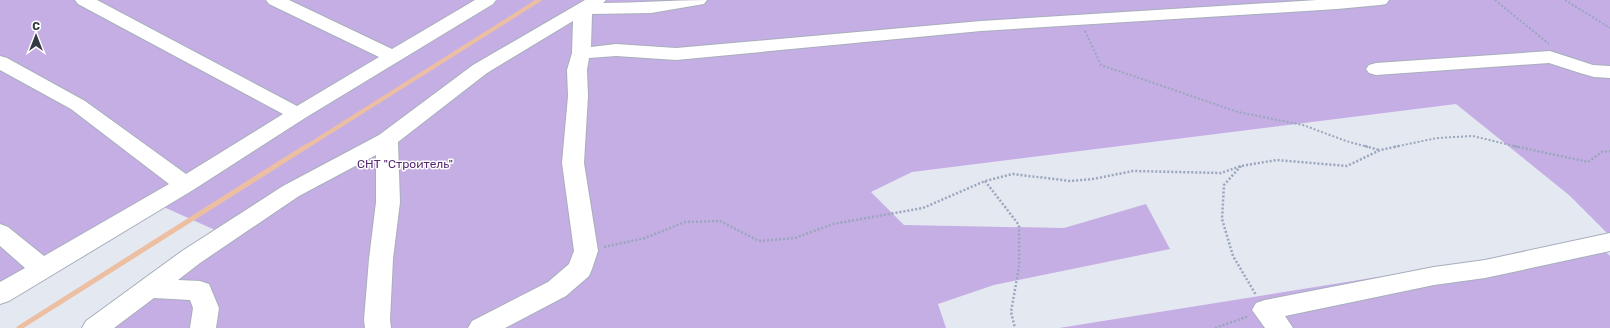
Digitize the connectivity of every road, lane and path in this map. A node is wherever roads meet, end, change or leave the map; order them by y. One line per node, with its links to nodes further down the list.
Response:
1 (84, 0): 17 (lane)
2 (274, 0): 12 (lane)
3 (698, 0): 8 (lane)
4 (1380, 0): 9 (lane)
5 (1496, 0): 13 (path)
6 (1565, 0): 10 (path)
7 (473, 2): 12 (lane)
8 (590, 4): 11 (lane); 18 (lane)
9 (1079, 19): 11 (lane); 19 (path)
10 (1610, 28)
11 (581, 53): 26 (lane)
12 (394, 57): 17 (lane)
13 (1567, 61): 15 (lane); 16 (lane)
14 (0, 62): 23 (lane)
15 (1376, 69)
16 (1610, 72)
17 (298, 114): 23 (lane)
18 (387, 140): 28 (lane); 33 (lane)
19 (1380, 150): 20 (path); 21 (path)
20 (1610, 151)
21 (1241, 166): 22 (path); 30 (path)
22 (985, 181): 26 (path); 35 (path)
23 (185, 185): 27 (lane)
24 (0, 232): 27 (lane)
25 (1610, 242): 30 (lane)
26 (586, 251): 34 (lane)
27 (43, 269): 29 (lane)
28 (151, 288): 31 (lane); 32 (lane)
29 (0, 294)
30 (1272, 319): 36 (path)
31 (95, 328)
32 (203, 328)
33 (378, 328)
34 (481, 328)
35 (1014, 328)
36 (1215, 328)

